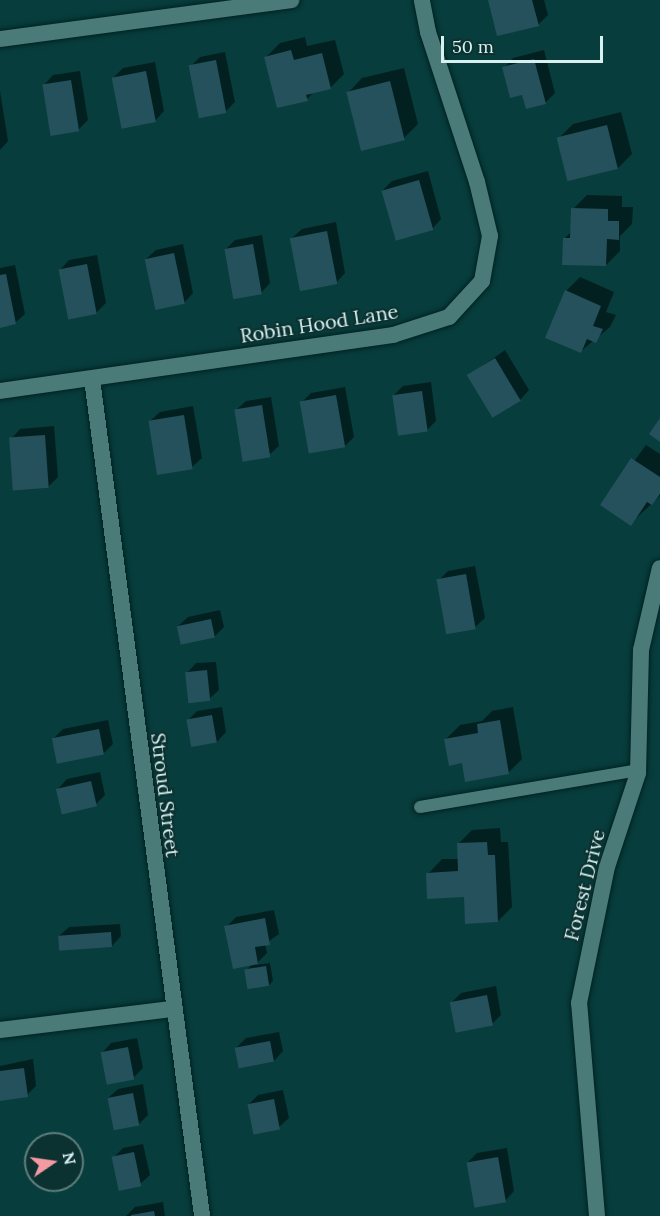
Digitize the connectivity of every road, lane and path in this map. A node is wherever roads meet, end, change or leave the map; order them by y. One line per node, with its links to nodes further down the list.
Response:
1 (291, 0): 3 (street)
2 (422, 0): 4 (street, Robin Hood Lane)
3 (0, 39)
4 (92, 379): 5 (street, Robin Hood Lane); 9 (street, Stroud Street)
5 (0, 391)
6 (660, 568): 7 (street, Forest Drive)
7 (638, 770): 8 (lane); 12 (street, Forest Drive)
8 (420, 807)
9 (172, 1009): 10 (street); 11 (street, Stroud Street)
10 (0, 1030)
11 (202, 1216)
12 (597, 1216)

